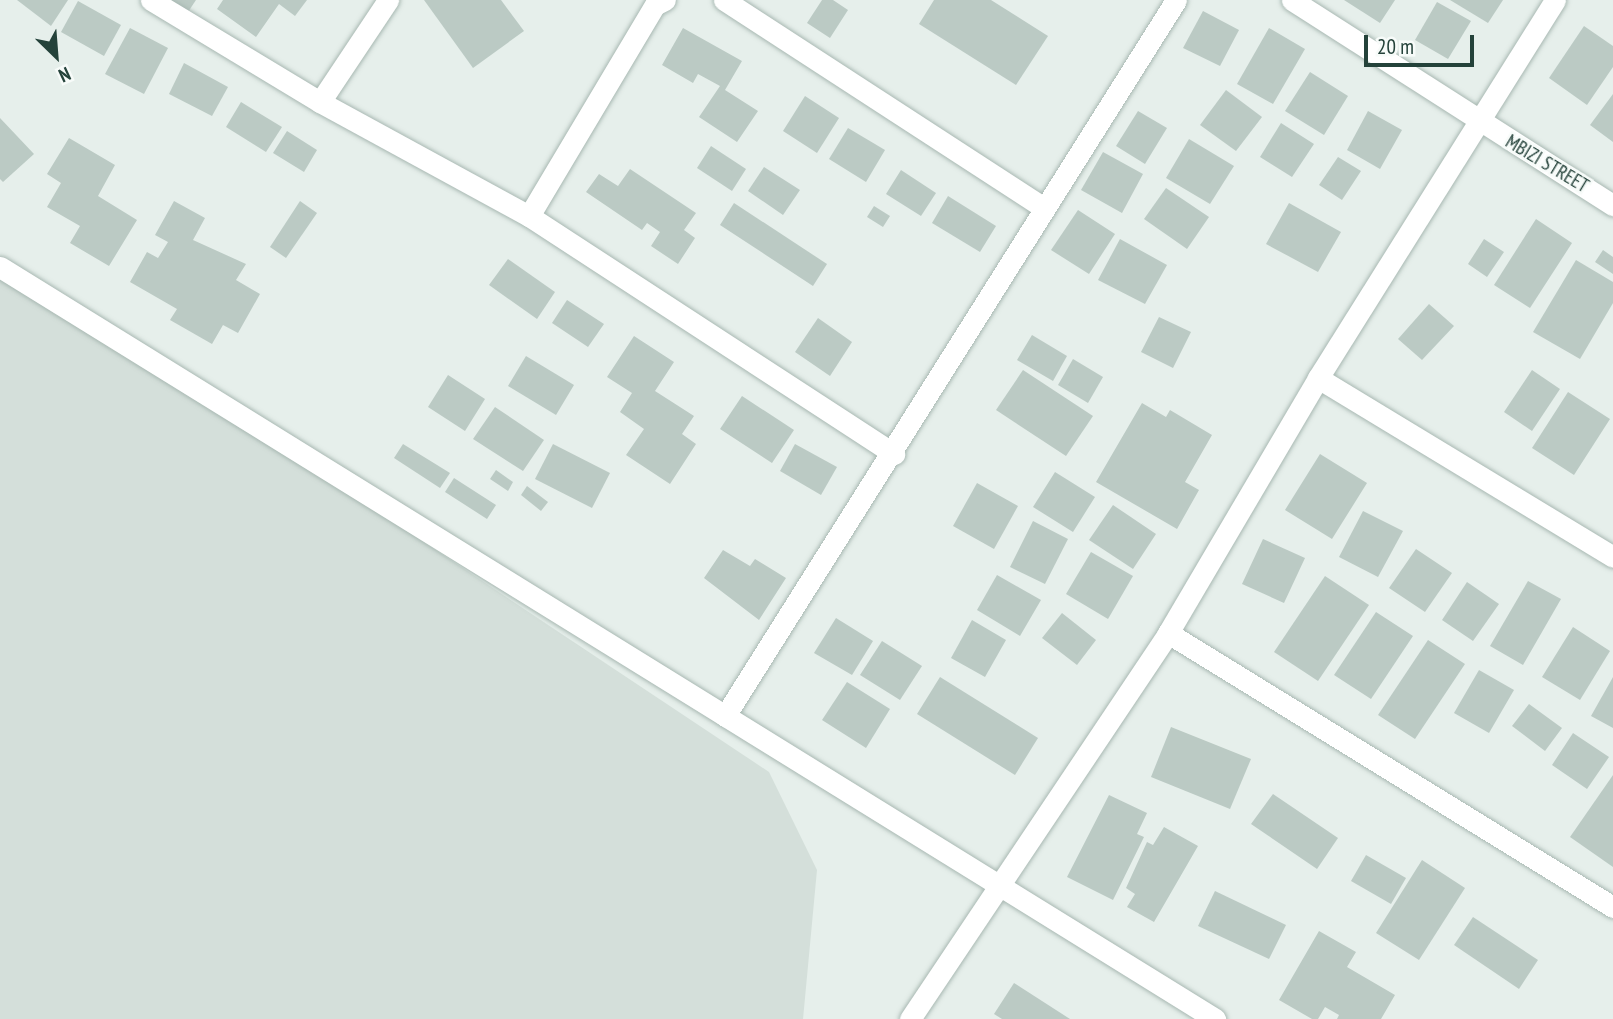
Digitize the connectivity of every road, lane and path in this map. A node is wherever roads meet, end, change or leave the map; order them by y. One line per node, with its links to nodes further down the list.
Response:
1 (151, 0): 8 (street)
2 (388, 0): 8 (street)
3 (665, 0): 12 (street)
4 (724, 0): 11 (street)
5 (1176, 0): 11 (street)
6 (1292, 0): 9 (street, MBIZI STREET)
7 (1555, 0): 9 (street)
8 (320, 102): 12 (street)
9 (1481, 124): 10 (street, MBIZI STREET); 14 (street)
10 (1613, 205)
11 (1043, 207): 15 (street)
12 (529, 216): 15 (street)
13 (0, 267): 18 (street)
14 (1318, 378): 16 (street); 17 (street)
15 (894, 454): 18 (street)
16 (1613, 557)
17 (1168, 633): 19 (street); 20 (street)
18 (725, 716): 19 (street)
19 (998, 886): 21 (street); 22 (street)
20 (1613, 906)
21 (910, 1019)
22 (1215, 1019)

